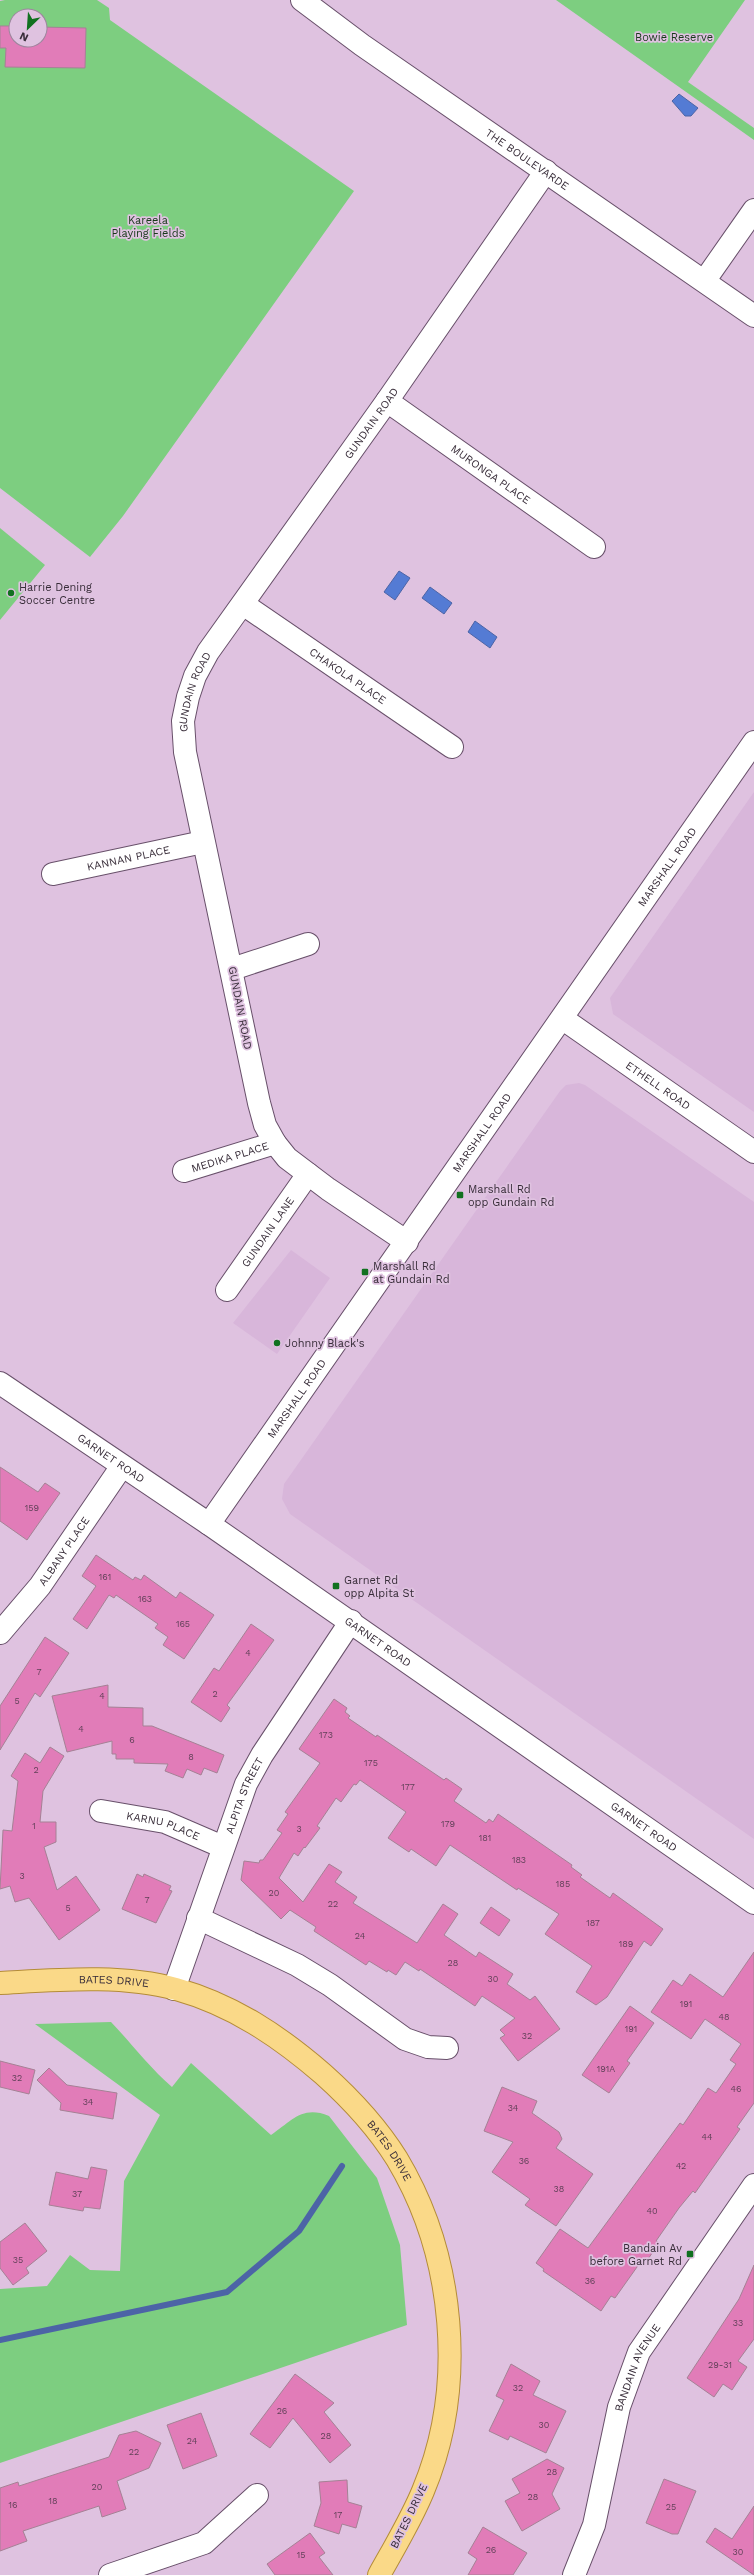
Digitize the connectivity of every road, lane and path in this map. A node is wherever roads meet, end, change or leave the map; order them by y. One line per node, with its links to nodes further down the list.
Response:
1 (302, 0): 2 (street, THE BOULEVARDE)
2 (546, 171): 4 (street, THE BOULEVARDE); 6 (street, GUNDAIN ROAD)
3 (754, 210): 4 (street)
4 (705, 280): 5 (street, THE BOULEVARDE)
5 (754, 316)
6 (387, 401): 7 (street, MURONGA PLACE); 8 (street, GUNDAIN ROAD)
7 (594, 547)
8 (243, 604): 10 (street, CHAKOLA PLACE); 11 (street, GUNDAIN ROAD)
9 (754, 742): 15 (street, MARSHALL ROAD)
10 (452, 747)
11 (203, 842): 12 (street, KANNAN PLACE); 14 (street, GUNDAIN ROAD)
12 (53, 874)
13 (308, 944): 14 (street)
14 (232, 969): 16 (street, GUNDAIN ROAD)
15 (563, 1019): 17 (street, ETHELL ROAD); 20 (street, MARSHALL ROAD)
16 (275, 1143): 18 (street, MEDIKA PLACE); 19 (street, GUNDAIN ROAD)
17 (754, 1152)
18 (184, 1171)
19 (308, 1174): 20 (street, GUNDAIN ROAD); 21 (street, GUNDAIN LANE)
20 (407, 1242): 24 (street, MARSHALL ROAD)
21 (227, 1290)
22 (0, 1383): 23 (street, GARNET ROAD)
23 (122, 1466): 24 (street, GARNET ROAD); 26 (street, ALBANY PLACE)
24 (209, 1524): 25 (street, GARNET ROAD)
25 (350, 1621): 28 (street, ALPITA STREET); 29 (street, GARNET ROAD)
26 (0, 1633)
27 (101, 1810): 28 (street, KARNU PLACE)
28 (223, 1847): 30 (street, ALPITA STREET)
29 (754, 1903)
30 (198, 1918): 32 (street, ALPITA STREET); 33 (street)
31 (0, 1983): 32 (main road, BATES DRIVE)
32 (174, 1989): 37 (main road, BATES DRIVE)
33 (446, 2048)
34 (754, 2185): 38 (street, BANDAIN AVENUE)
35 (257, 2495): 36 (street)
36 (110, 2575)
37 (379, 2575)
38 (574, 2575)

